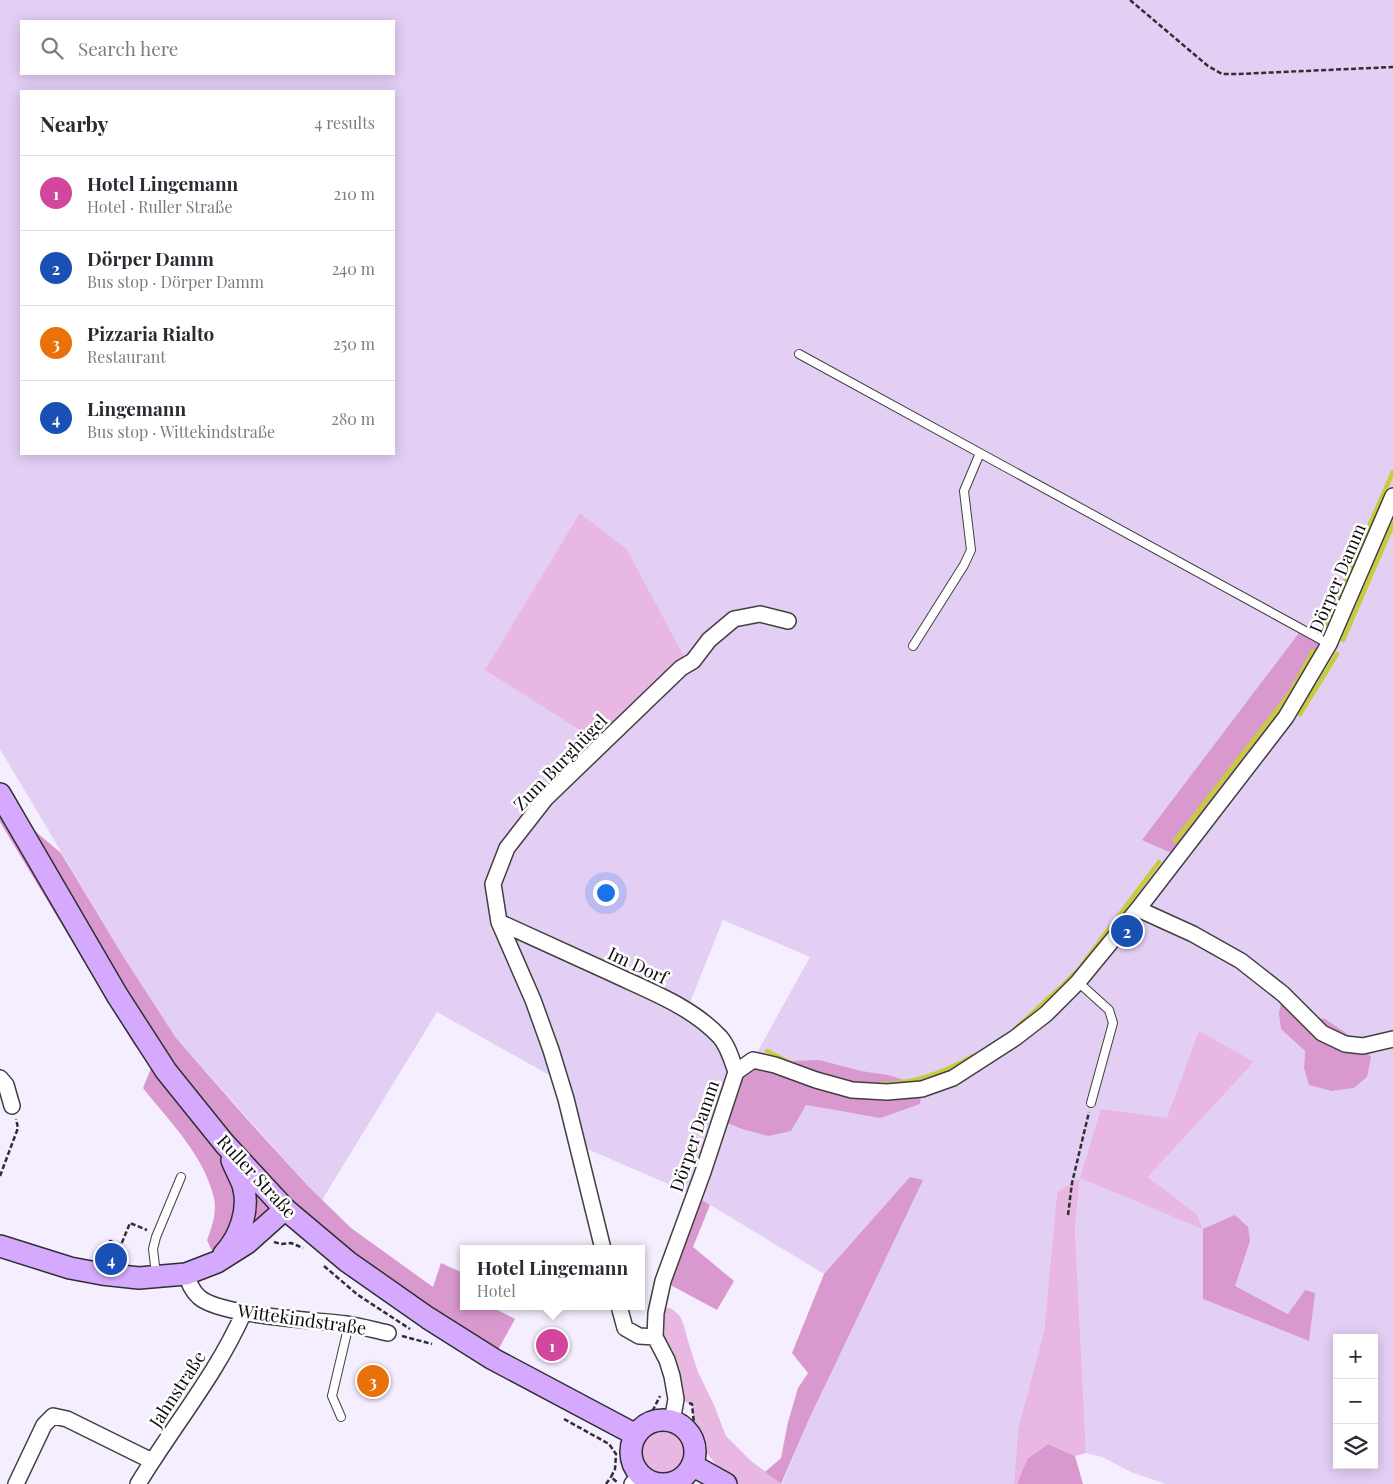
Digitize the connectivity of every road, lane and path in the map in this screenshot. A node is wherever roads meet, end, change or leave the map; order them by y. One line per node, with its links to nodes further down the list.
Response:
1 (1130, 0): 2 (path)
2 (1393, 67)
3 (799, 354): 4 (lane)
4 (980, 453): 7 (lane); 8 (lane)
5 (1393, 496): 7 (street, Dörper Damm)
6 (788, 621): 11 (street, Zum Burghügel)
7 (1329, 644): 10 (street, Dörper Damm)
8 (913, 646)
9 (0, 794): 18 (main road, Ruller Straße)
10 (1138, 909): 12 (street, Dörper Damm); 13 (street)
11 (499, 922): 14 (street, Im Dorf); 24 (street, Zum Burghügel)
12 (1078, 982): 14 (street, Dörper Damm); 16 (lane)
13 (1393, 1039)
14 (736, 1072): 34 (street, Dörper Damm)
15 (0, 1078): 17 (street)
16 (1091, 1104): 22 (path)
17 (12, 1106): 19 (path)
18 (224, 1143): 21 (main road, Ruller Straße); 26 (main road)
19 (0, 1176)
20 (181, 1177): 23 (lane)
21 (285, 1210): 26 (main road); 39 (main road, Ruller Straße)
22 (1068, 1215)
23 (157, 1234): 27 (path); 29 (lane)
24 (602, 1245)
25 (0, 1246): 27 (main road)
26 (217, 1262): 28 (main road)
27 (96, 1273): 29 (main road)
28 (186, 1274): 29 (main road); 31 (street, Wittekindstraße)
29 (157, 1277)
30 (619, 1310): 34 (street)
31 (244, 1312): 32 (street, Wittekindstraße); 41 (street, Jahnstraße)
32 (349, 1324): 33 (street, Wittekindstraße); 37 (lane)
33 (388, 1333): 35 (path, Wittekindstraße)
34 (655, 1337): 36 (street)
35 (432, 1344)
36 (676, 1399): 38 (street); 39 (path); 40 (path)
37 (340, 1417)
38 (672, 1422): 39 (main road); 40 (main road)
39 (627, 1431): 42 (path); 43 (main road)
40 (698, 1458): 43 (main road); 48 (main road)
41 (152, 1461): 44 (street); 45 (street, Jahnstraße)
42 (611, 1477): 46 (path); 47 (path)
43 (636, 1479)
44 (16, 1484)
45 (138, 1484)
46 (606, 1484)
47 (619, 1484)
48 (726, 1484)

